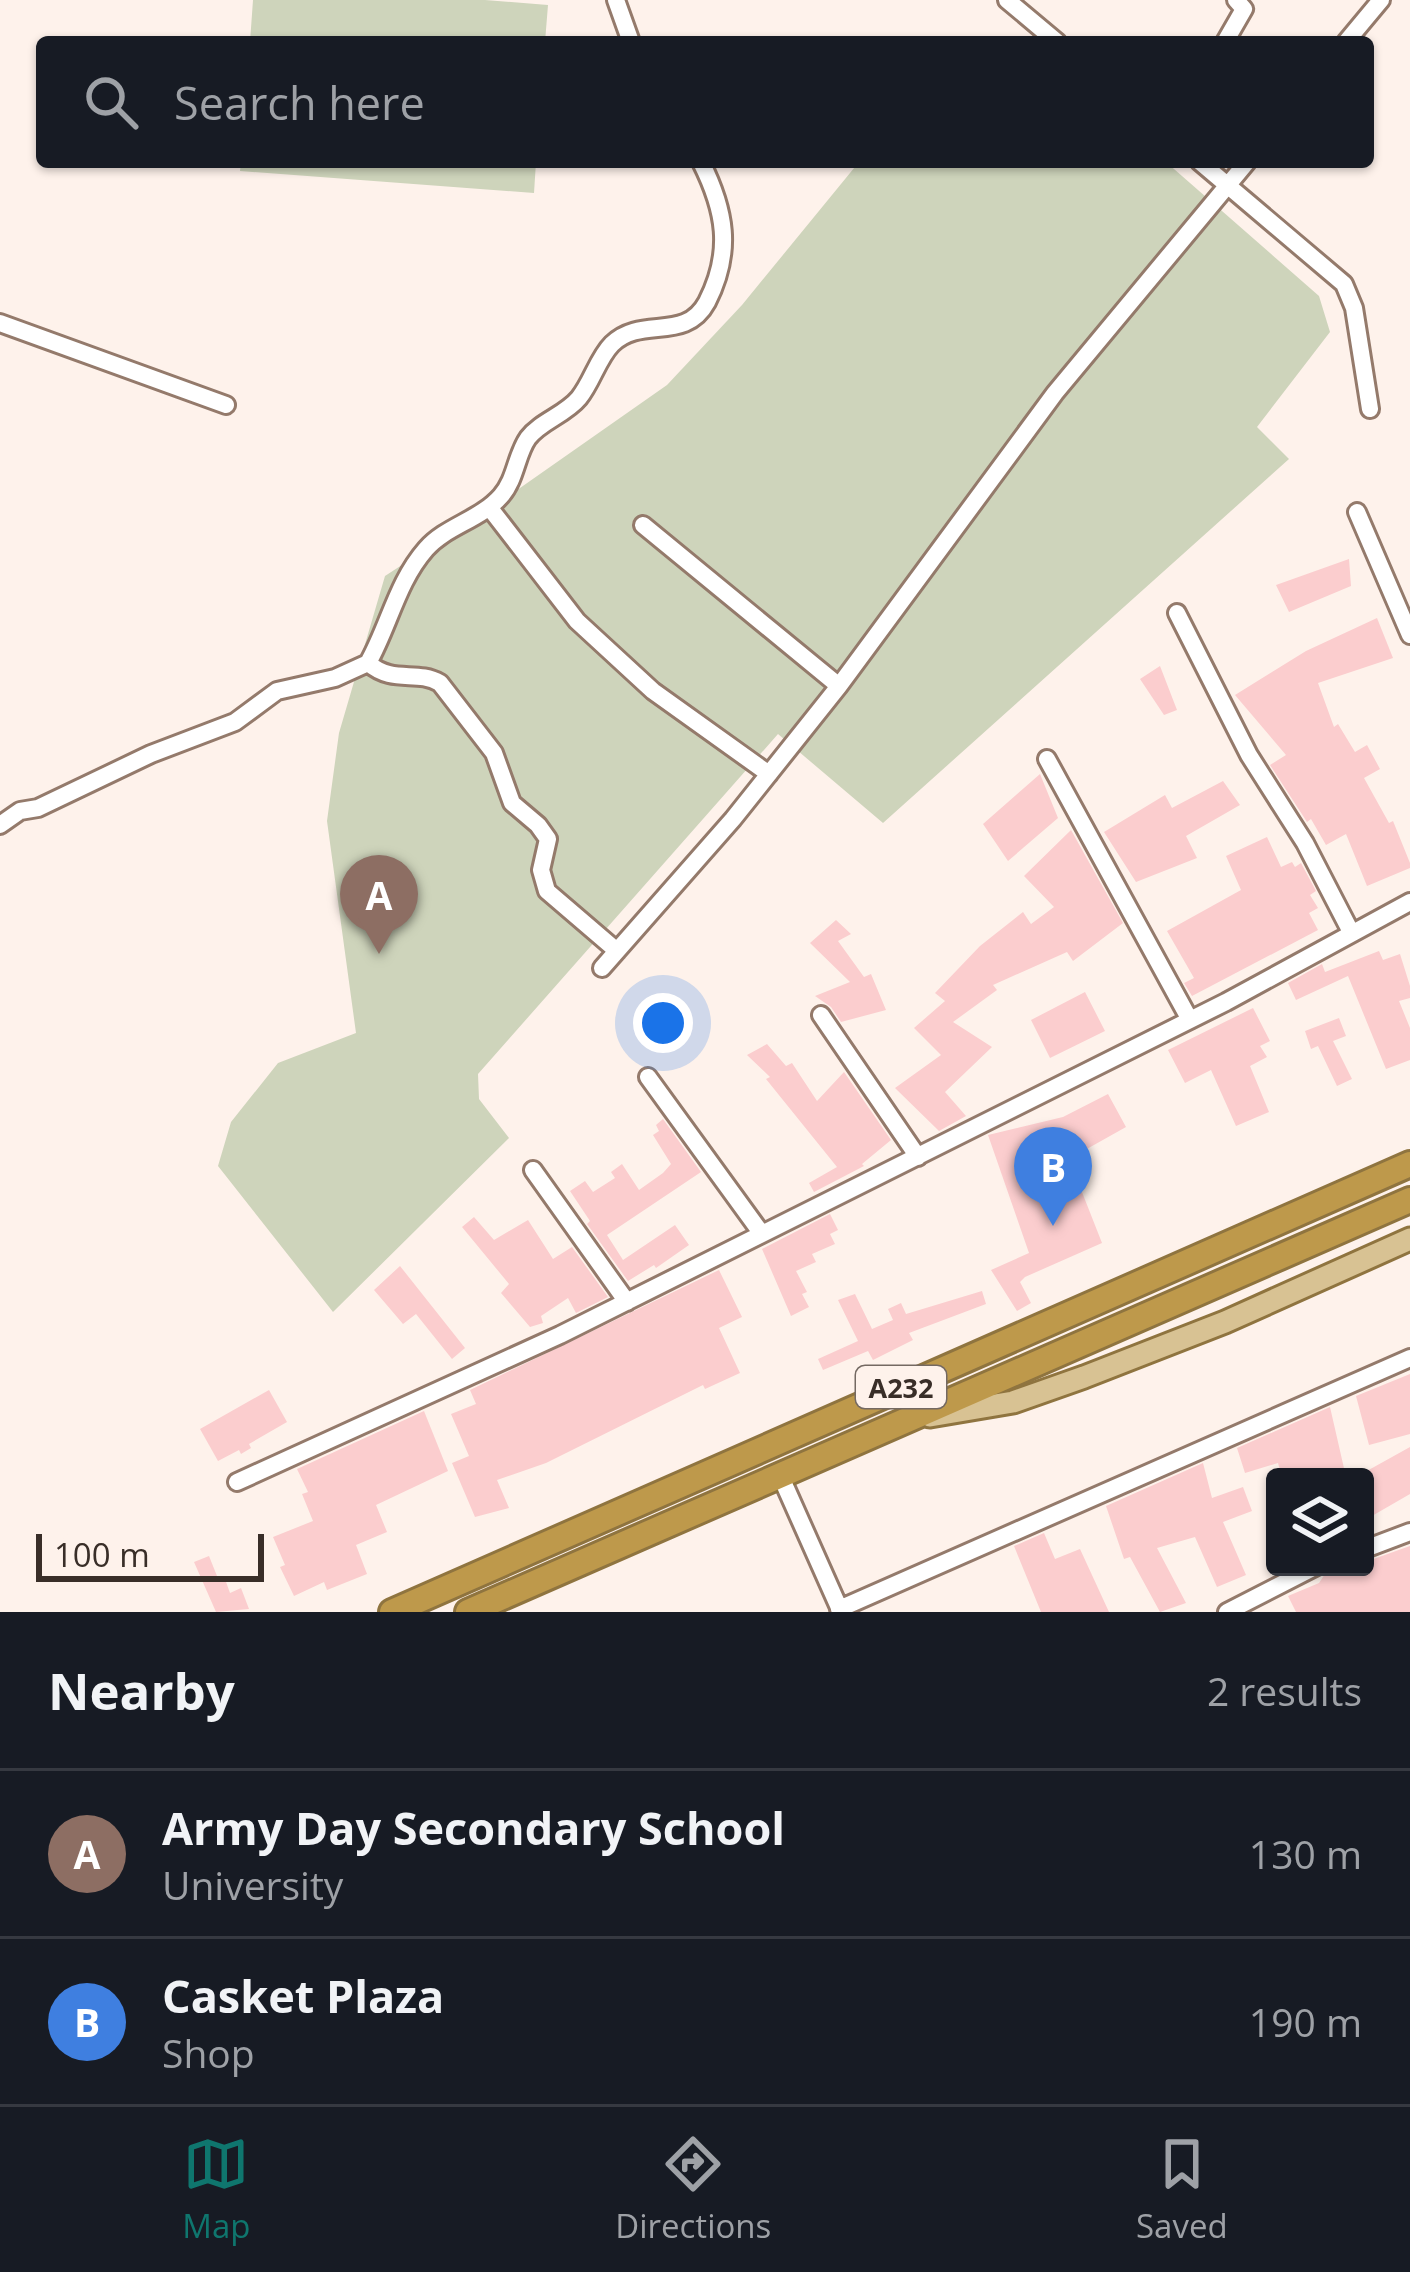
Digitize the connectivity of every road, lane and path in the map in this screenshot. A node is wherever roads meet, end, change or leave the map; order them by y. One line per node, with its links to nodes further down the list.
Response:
1 (616, 0): 5 (street)
2 (1007, 0): 6 (street)
3 (1236, 0): 7 (street)
4 (1381, 0): 8 (street)
5 (629, 36)
6 (1050, 36)
7 (1228, 36)
8 (1351, 36)
9 (704, 168): 16 (street)
10 (1207, 168): 12 (street)
11 (1242, 168): 12 (street)
12 (1228, 185): 15 (street); 23 (street)
13 (0, 323): 14 (street)
14 (226, 405)
15 (1370, 410)
16 (489, 507): 22 (street); 25 (street)
17 (1357, 512): 19 (street)
18 (643, 525): 23 (street)
19 (1406, 611): 21 (street)
20 (1177, 613): 28 (street)
21 (1410, 635)
22 (368, 663): 26 (street); 29 (street)
23 (839, 686): 25 (street)
24 (1048, 759): 32 (street)
25 (770, 774): 29 (street)
26 (0, 825)
27 (1410, 902): 28 (street)
28 (1351, 932): 32 (street)
29 (616, 951): 30 (street)
30 (602, 968)
31 (820, 1015): 34 (street)
32 (1190, 1020): 34 (street)
33 (649, 1077): 38 (street)
34 (918, 1156): 38 (street)
35 (1410, 1164): 49 (highway, A232)
36 (532, 1170): 40 (street)
37 (1410, 1200): 42 (highway, A232)
38 (763, 1234): 40 (street)
39 (1410, 1238): 42 (main road)
40 (627, 1302): 44 (street)
41 (1410, 1358): 48 (street)
42 (912, 1419): 43 (highway, A232)
43 (781, 1477): 48 (street); 50 (highway, A232)
44 (237, 1482)
45 (1410, 1532): 46 (street)
46 (1374, 1546)
47 (1297, 1576): 51 (street)
48 (840, 1610)
49 (392, 1612)
50 (468, 1612)
51 (1226, 1612)

